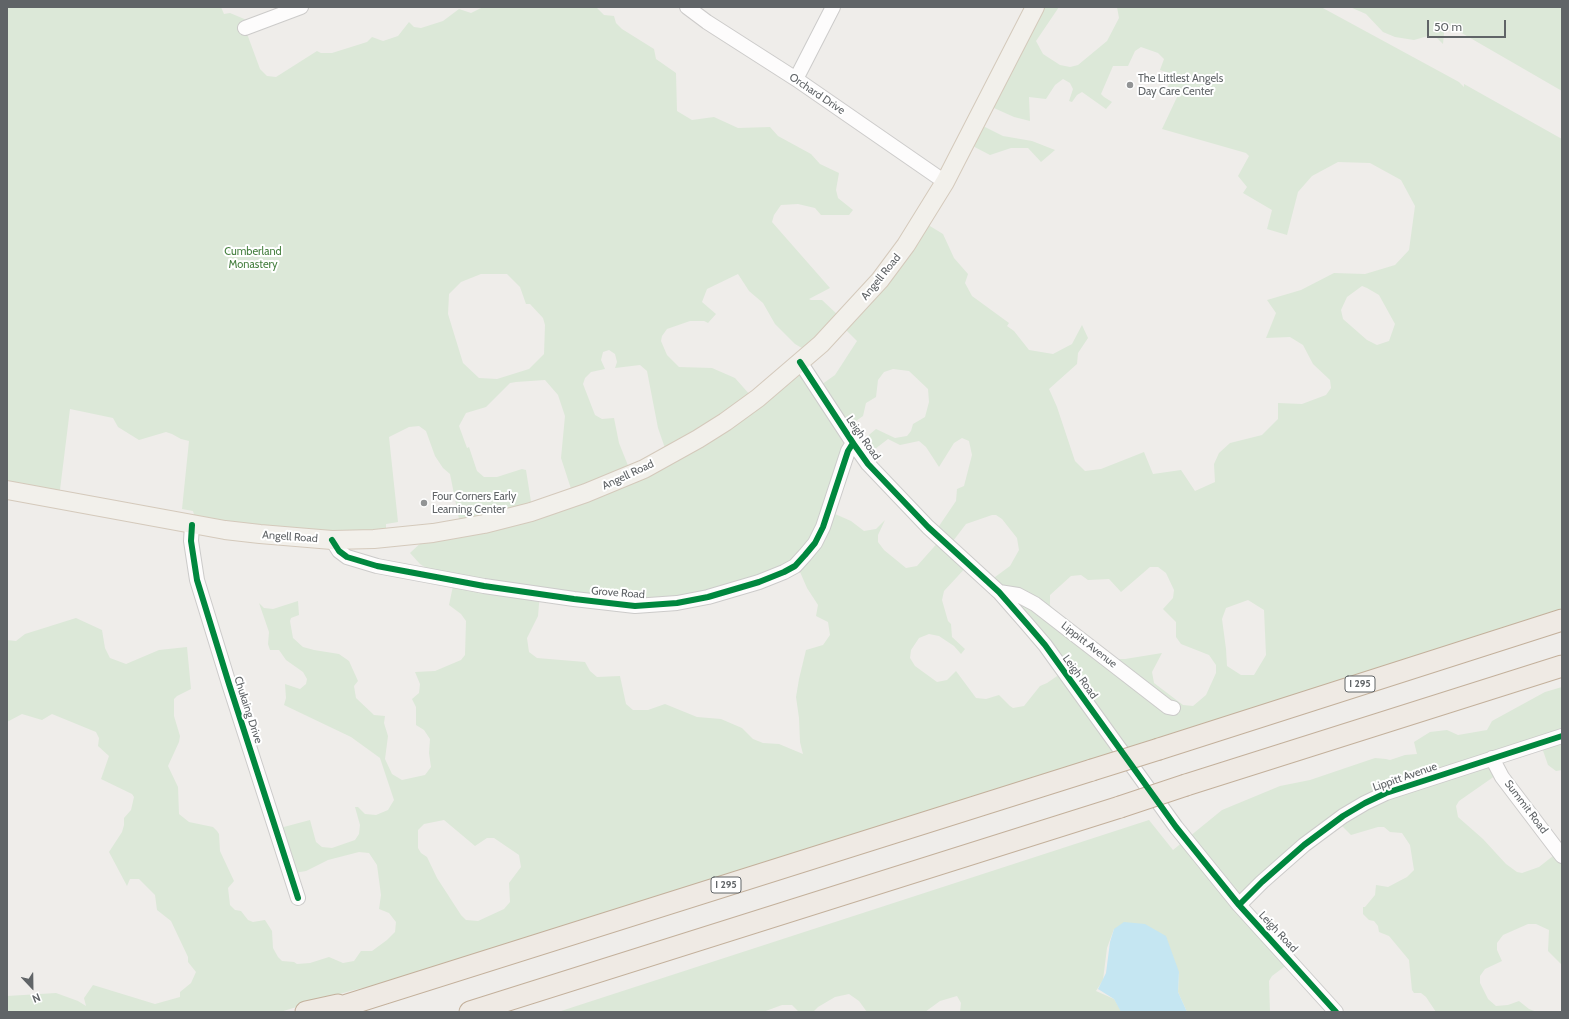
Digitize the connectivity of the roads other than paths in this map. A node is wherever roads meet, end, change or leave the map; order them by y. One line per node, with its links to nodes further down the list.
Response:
1 (688, 7): 6 (street, Orchard Drive)
2 (833, 7): 6 (street)
3 (1035, 7): 7 (main road, Angell Road)
4 (292, 8): 5 (street)
5 (245, 28)
6 (796, 79): 7 (street, Orchard Drive)
7 (945, 182): 8 (main road, Angell Road)
8 (800, 362): 9 (street, Leigh Road); 12 (main road, Angell Road)
9 (853, 443): 12 (street, Grove Road); 13 (street, Leigh Road)
10 (7, 490): 11 (main road, Angell Road)
11 (192, 525): 12 (main road, Angell Road); 20 (street, Chukaing Drive)
12 (332, 540)
13 (999, 592): 16 (street, Lippitt Avenue); 21 (street, Leigh Road)
14 (1562, 620): 22 (highway, I 295, bridge)
15 (1562, 666): 23 (highway, bridge)
16 (1173, 708)
17 (1562, 736): 18 (street, Lippitt Avenue)
18 (1492, 758): 19 (street, Summit Road); 21 (street, Lippitt Avenue)
19 (1562, 856)
20 (298, 898)
21 (1239, 905): 26 (street, Leigh Road)
22 (361, 1001): 24 (highway); 25 (highway, I 295)
23 (473, 1011)
24 (306, 1012)
25 (325, 1012)
26 (1336, 1012)

